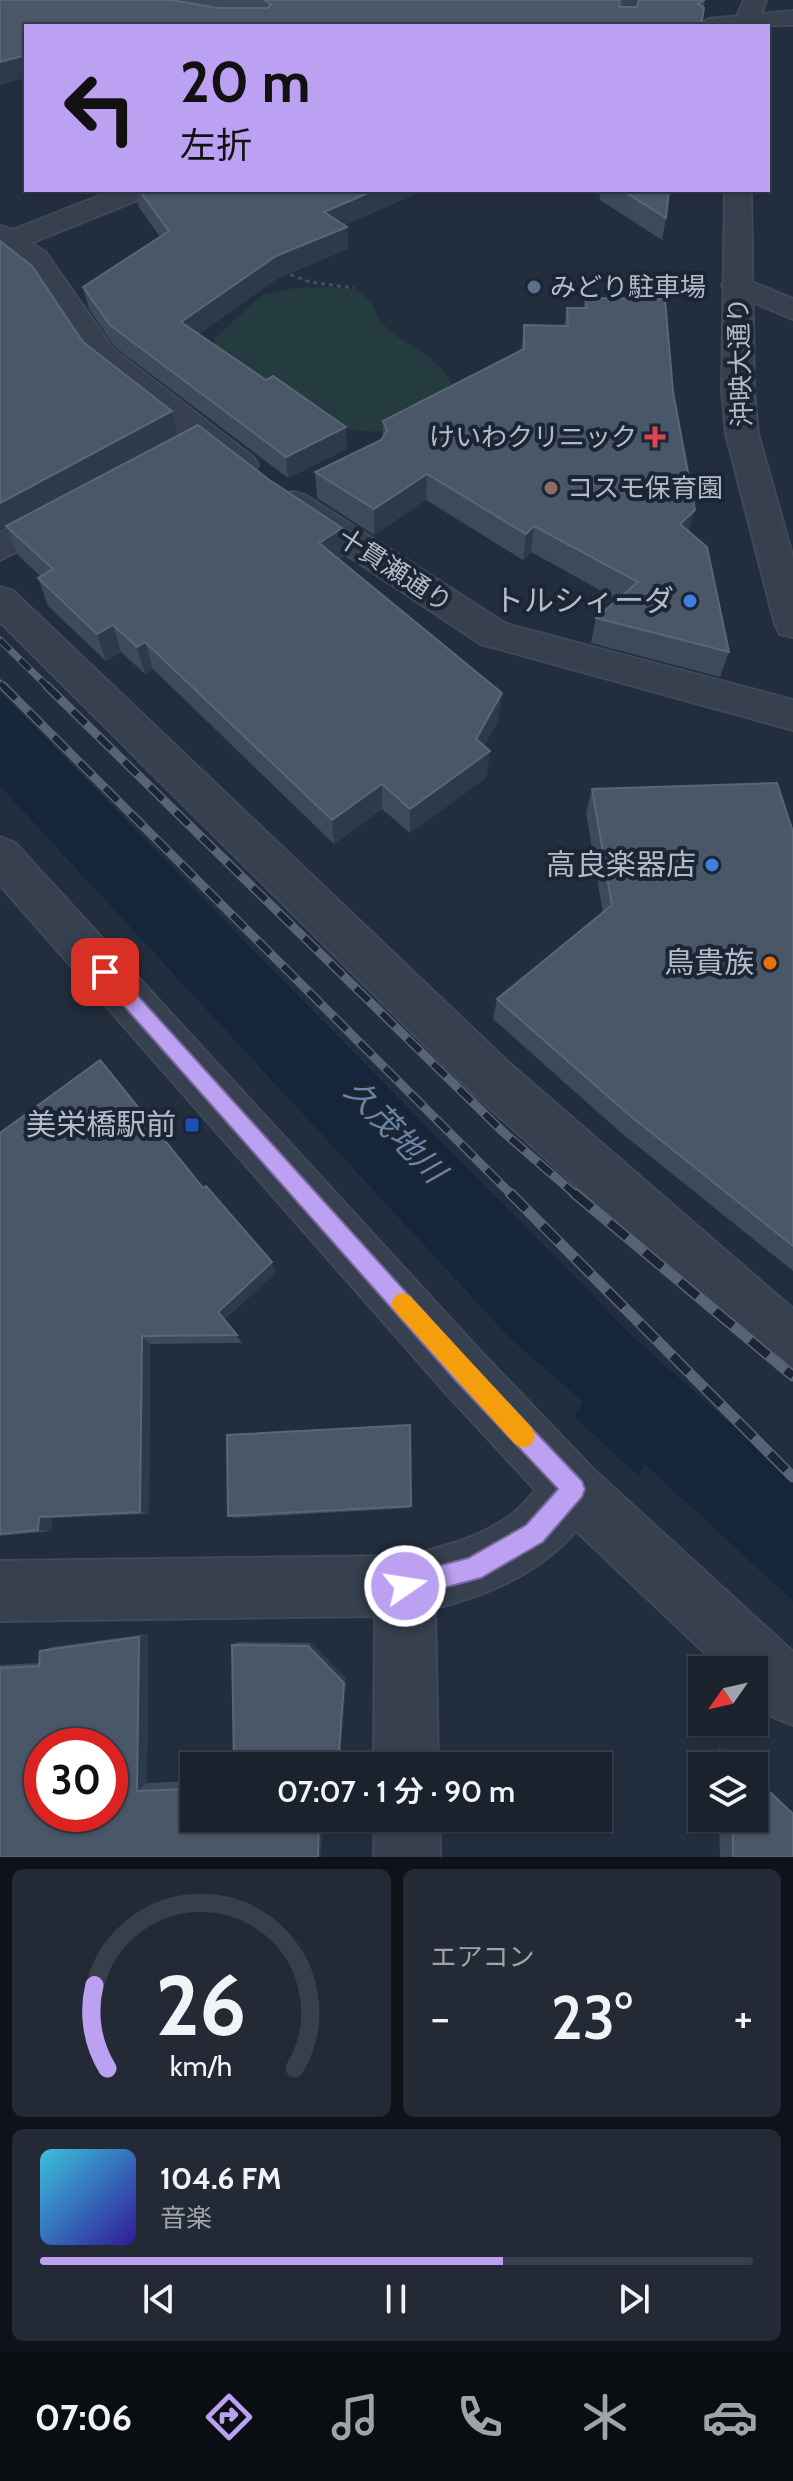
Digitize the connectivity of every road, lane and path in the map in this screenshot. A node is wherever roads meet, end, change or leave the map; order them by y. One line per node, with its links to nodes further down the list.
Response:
1 (631, 0): 4 (lane)
2 (749, 15): 3 (street); 5 (street)
3 (793, 18)
4 (625, 24)
5 (716, 24)
6 (132, 192): 8 (street)
7 (738, 192): 10 (street, 沖映大通り)
8 (6, 237): 15 (street, 十貫瀬通り)
9 (280, 271): 11 (path)
10 (737, 285): 12 (street); 18 (street, 沖映大通り)
11 (354, 288)
12 (793, 310)
13 (322, 478): 15 (street)
14 (94, 496): 16 (street)
15 (285, 497): 19 (street, 十貫瀬通り)
16 (0, 548)
17 (0, 600): 21 (street)
18 (793, 624)
19 (793, 715)
20 (0, 855): 22 (street)
21 (793, 1344)
22 (573, 1489): 23 (street); 25 (street)
23 (405, 1586): 24 (street); 26 (street)
24 (0, 1591)
25 (793, 1694)
26 (406, 1752)
27 (407, 1832): 28 (street)
28 (407, 1857)

